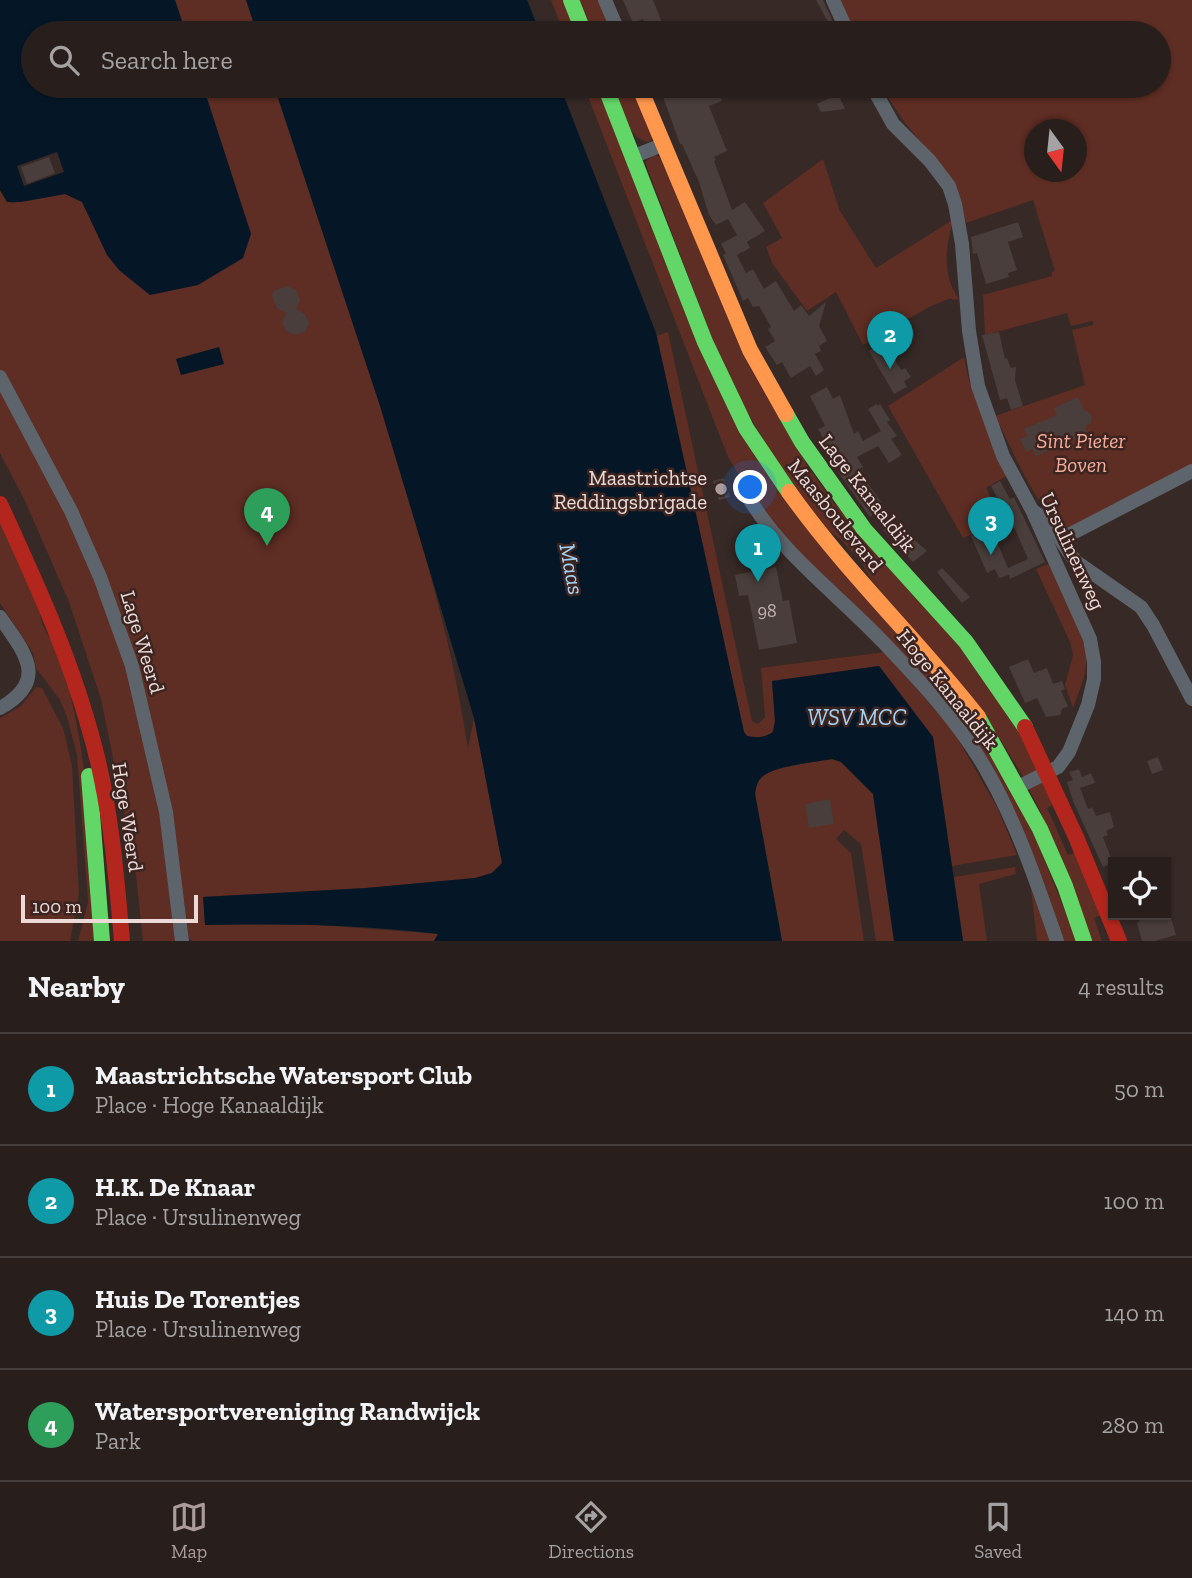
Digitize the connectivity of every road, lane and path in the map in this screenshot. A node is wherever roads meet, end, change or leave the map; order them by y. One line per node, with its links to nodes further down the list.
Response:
1 (571, 0): 4 (street)
2 (605, 0): 5 (street)
3 (833, 0): 6 (street)
4 (579, 21)
5 (614, 21)
6 (843, 21)
7 (610, 98): 11 (street, Maasboulevard)
8 (644, 98): 10 (street, Lage Kanaaldijk)
9 (879, 98): 16 (street, Ursulinenweg)
10 (662, 145): 11 (street); 22 (street, Lage Kanaaldijk)
11 (632, 157): 23 (street, Maasboulevard)
12 (0, 377): 26 (street, Lage Weerd)
13 (1192, 471): 17 (street)
14 (751, 500): 27 (street, Hoge Kanaaldijk)
15 (0, 504): 20 (street, Hoge Weerd)
16 (1032, 510): 17 (street); 22 (street, Ursulinenweg)
17 (1061, 539): 19 (street)
18 (0, 617): 21 (street)
19 (1192, 699)
20 (79, 702): 24 (street, Hoge Weerd); 25 (street, Hoge Weerd)
21 (0, 708)
22 (1047, 772): 23 (street, Ursulinenweg); 29 (street, Lage Kanaaldijk)
23 (1018, 787): 28 (street, Maasboulevard)
24 (102, 941)
25 (122, 941)
26 (183, 941)
27 (1057, 941)
28 (1084, 941)
29 (1119, 941)

